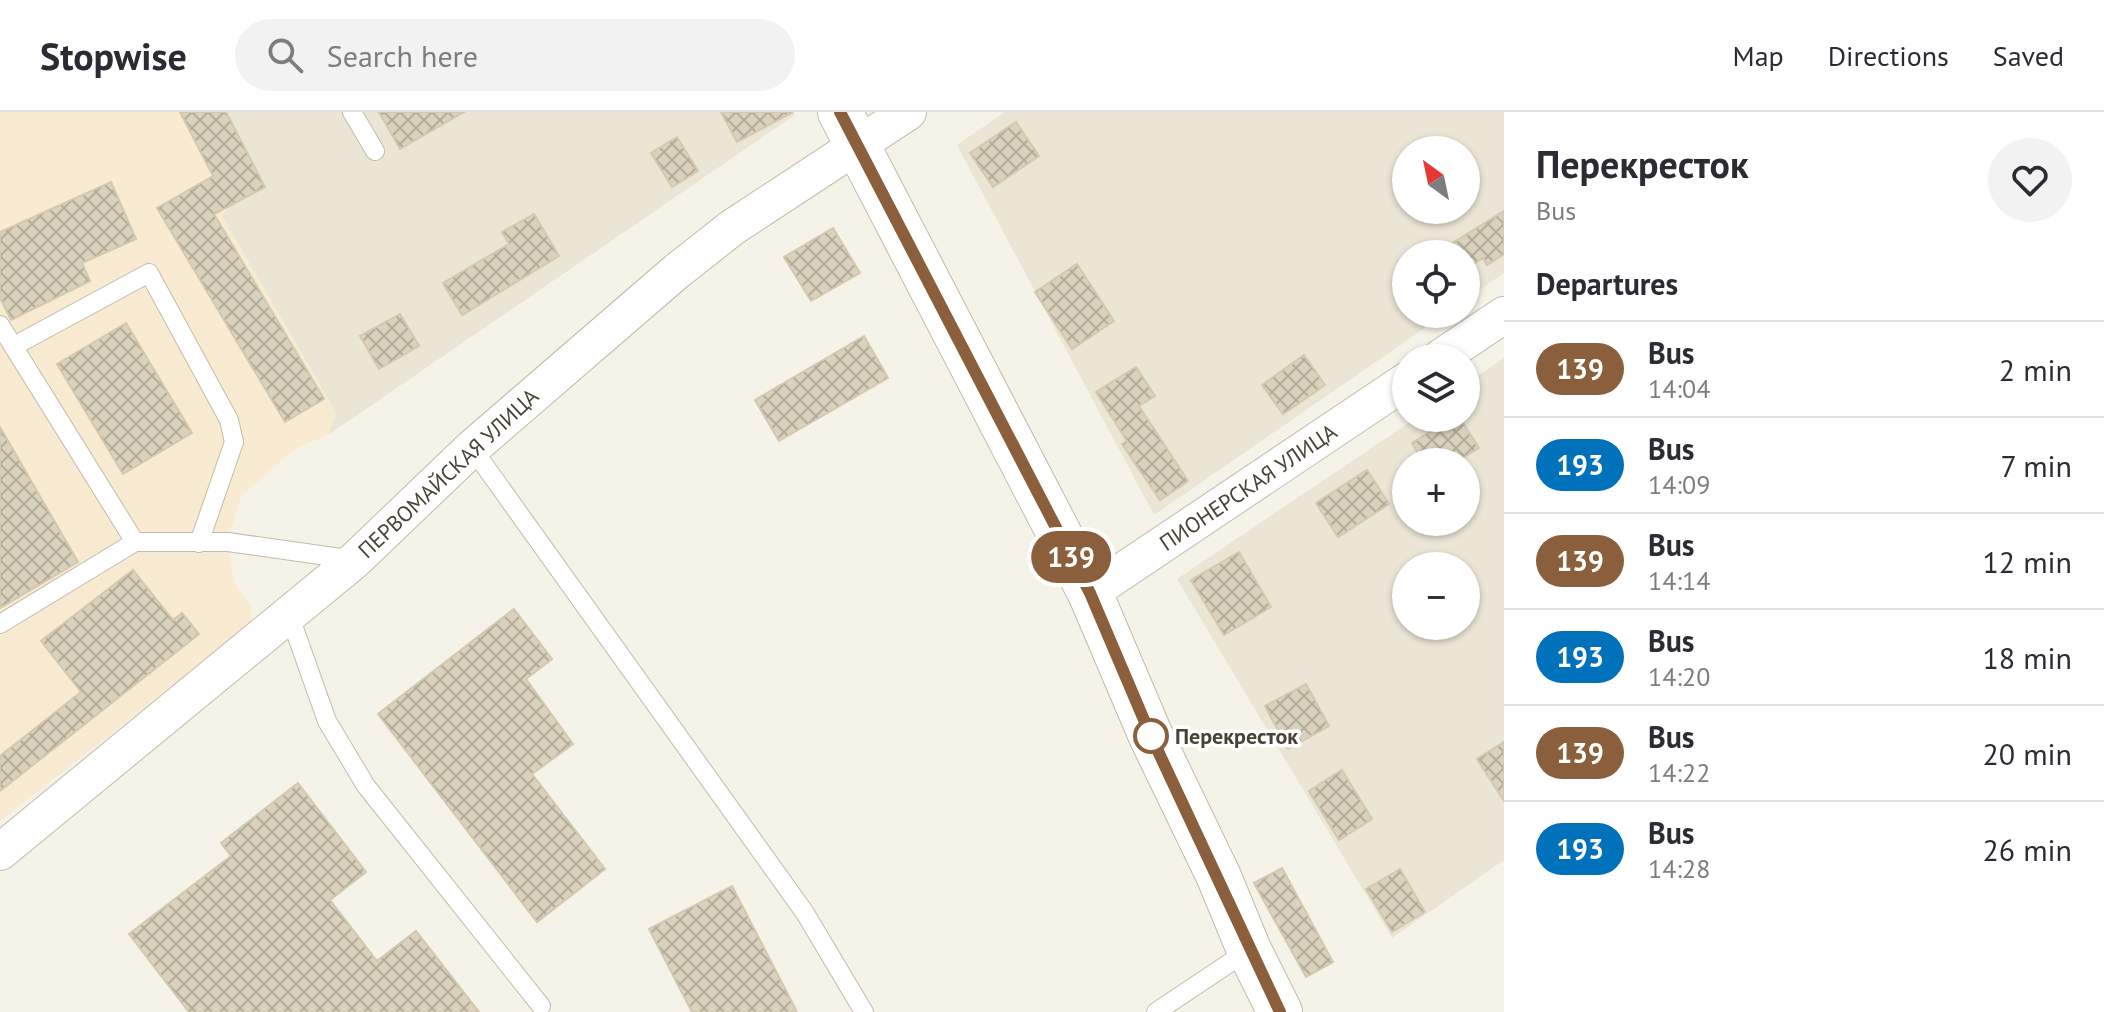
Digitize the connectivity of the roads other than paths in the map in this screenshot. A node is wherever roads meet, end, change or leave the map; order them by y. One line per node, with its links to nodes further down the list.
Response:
1 (352, 112): 4 (lane)
2 (908, 112): 3 (street, ПЕРВОМАЙСКАЯ УЛИЦА)
3 (848, 129): 10 (street, ПЕРВОМАЙСКАЯ УЛИЦА); 14 (street)
4 (375, 151)
5 (1504, 315): 7 (street)
6 (0, 325): 8 (lane)
7 (1461, 344)
8 (14, 346): 11 (lane); 12 (lane)
9 (1392, 390): 14 (street, ПИОНЕРСКАЯ УЛИЦА)
10 (472, 448): 13 (street, ПЕРВОМАЙСКАЯ УЛИЦА); 20 (lane)
11 (135, 542): 12 (lane); 16 (lane)
12 (199, 543): 13 (lane)
13 (355, 560): 15 (street, ПЕРВОМАЙСКАЯ УЛИЦА)
14 (1090, 593): 18 (street)
15 (289, 614): 17 (street, ПЕРВОМАЙСКАЯ УЛИЦА); 19 (lane)
16 (0, 624)
17 (0, 852)
18 (1249, 950): 21 (lane); 22 (street)
19 (541, 1006)
20 (864, 1012)
21 (1156, 1012)
22 (1280, 1012)

